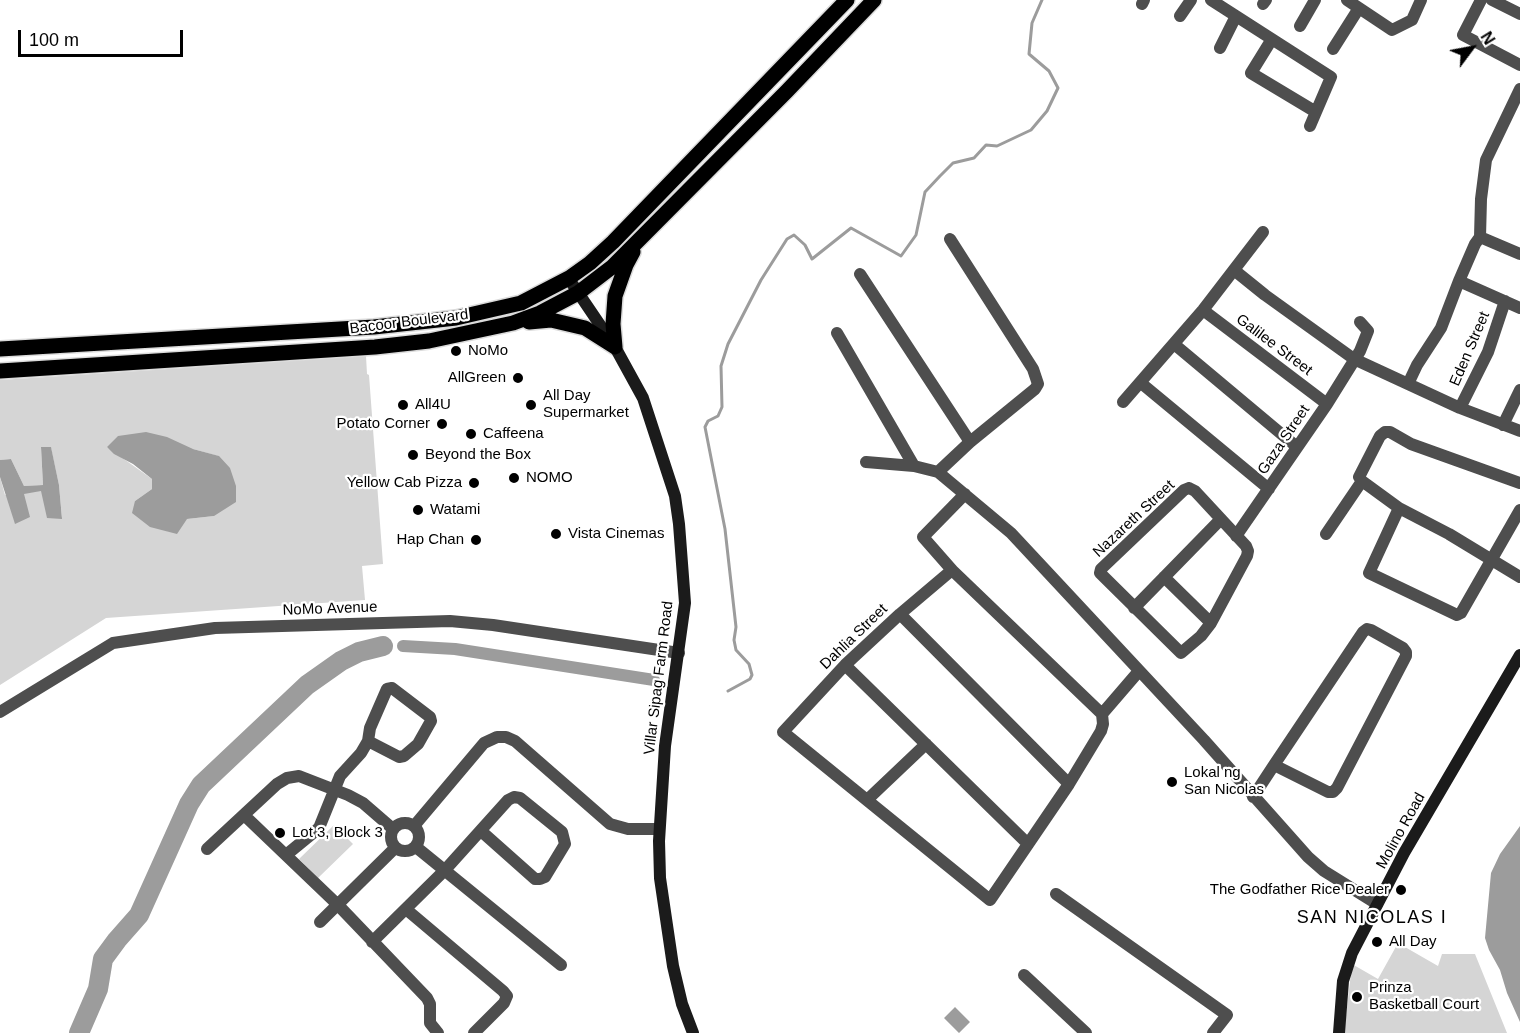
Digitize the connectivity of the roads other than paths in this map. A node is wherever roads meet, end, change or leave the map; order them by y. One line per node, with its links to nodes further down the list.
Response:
1 (847, 0): 29 (main road, Bacoor Boulevard)
2 (873, 0): 25 (main road, Bacoor Boulevard)
3 (1191, 0): 12 (street)
4 (1212, 0): 13 (street)
5 (1315, 0): 14 (street)
6 (1347, 0): 10 (street)
7 (1421, 0): 10 (street)
8 (1481, 0): 18 (street)
9 (1492, 0): 11 (street)
10 (1359, 8): 17 (street)
11 (1520, 14)
12 (1180, 16)
13 (1236, 16): 15 (street); 16 (street)
14 (1300, 26)
15 (1272, 39): 20 (street); 20 (street)
16 (1220, 48)
17 (1333, 49)
18 (1520, 65)
19 (1520, 88): 23 (street)
20 (1316, 112): 21 (street)
21 (1310, 126)
22 (1263, 232): 27 (street)
23 (1480, 237): 26 (street); 30 (street)
24 (950, 238): 51 (street)
25 (640, 240): 31 (main road, Bacoor Boulevard); 39 (main road)
26 (1520, 254)
27 (1234, 270): 34 (street); 41 (street)
28 (860, 274): 51 (street)
29 (569, 278): 31 (main road, Villar Sipag Farm Road); 40 (main road, Bacoor Boulevard)
30 (1459, 281): 32 (street); 44 (street)
31 (578, 293): 36 (main road, Bacoor Boulevard); 39 (main road, Villar Sipag Farm Road)
32 (1505, 301): 33 (street); 48 (street, Eden Street)
33 (1520, 308)
34 (1203, 310): 38 (street); 47 (street, Galilee Street)
35 (1360, 322): 41 (street, Gaza Street)
36 (513, 324): 39 (main road); 42 (main road, Bacoor Boulevard)
37 (837, 333): 54 (street)
38 (1174, 344): 43 (street); 52 (street)
39 (615, 347): 72 (main road, Villar Sipag Farm Road)
40 (0, 349)
41 (1354, 359): 44 (street); 47 (street, Gaza Street)
42 (0, 371)
43 (1141, 383): 46 (street); 58 (street)
44 (1408, 384): 48 (street)
45 (1520, 390): 49 (street)
46 (1123, 402)
47 (1327, 404): 52 (street, Gaza Street)
48 (1460, 408): 49 (street)
49 (1503, 425): 50 (street)
50 (1520, 431)
51 (970, 442): 55 (street)
52 (1298, 447): 58 (street, Gaza Street)
53 (866, 462): 54 (street)
54 (914, 466): 55 (street)
55 (938, 472): 59 (street)
56 (1362, 481): 57 (street); 60 (street); 63 (street)
57 (1520, 483)
58 (1269, 489): 64 (street, Gaza Street)
59 (965, 494): 66 (street); 75 (street)
60 (1399, 508): 65 (street); 65 (street)
61 (1520, 510): 65 (street)
62 (1221, 519): 64 (street); 67 (street); 69 (street, Nazareth Street)
63 (1326, 534)
64 (1236, 536): 71 (street)
65 (1491, 560): 68 (street)
66 (952, 570): 70 (street, Dahlia Street); 77 (street)
67 (1164, 577): 69 (street); 71 (street)
68 (1520, 577)
69 (1134, 608): 71 (street)
70 (900, 614): 74 (street, Dahlia Street); 81 (street)
71 (1211, 623)
72 (679, 653): 76 (street, NoMo Avenue); 87 (main road, Villar Sipag Farm Road)
73 (1520, 655): 97 (main road, Molino Road)
74 (845, 665): 79 (street); 84 (street, Dahlia Street)
75 (1139, 671): 77 (street); 83 (street)
76 (0, 712)
77 (1102, 714): 81 (street)
78 (368, 741): 78 (street); 82 (street)
79 (926, 744): 84 (street); 90 (street)
80 (1274, 765): 80 (street); 83 (street)
81 (1069, 784): 90 (street)
82 (334, 791): 85 (street); 88 (street); 94 (street)
83 (1253, 797): 97 (street)
84 (867, 800): 90 (street)
85 (245, 816): 93 (street); 94 (street)
86 (414, 826): 87 (street); 88 (street); 91 (street)
87 (659, 829): 106 (main road, Villar Sipag Farm Road)
88 (393, 830): 92 (street)
89 (481, 831): 89 (street); 95 (street)
90 (1028, 844)
91 (416, 847): 92 (street); 95 (street)
92 (396, 848): 98 (street)
93 (207, 849)
94 (286, 855): 98 (street)
95 (445, 870): 99 (street); 102 (street)
96 (1056, 894): 108 (street)
97 (1377, 904): 109 (main road, Molino Road)
98 (338, 905): 100 (street); 101 (street)
99 (407, 910): 101 (street); 105 (street)
100 (320, 922)
101 (372, 942): 104 (street)
102 (561, 965)
103 (1024, 975): 107 (street)
104 (438, 1033)
105 (474, 1033)
106 (693, 1033)
107 (1086, 1033)
108 (1213, 1033)
109 (1339, 1033)

